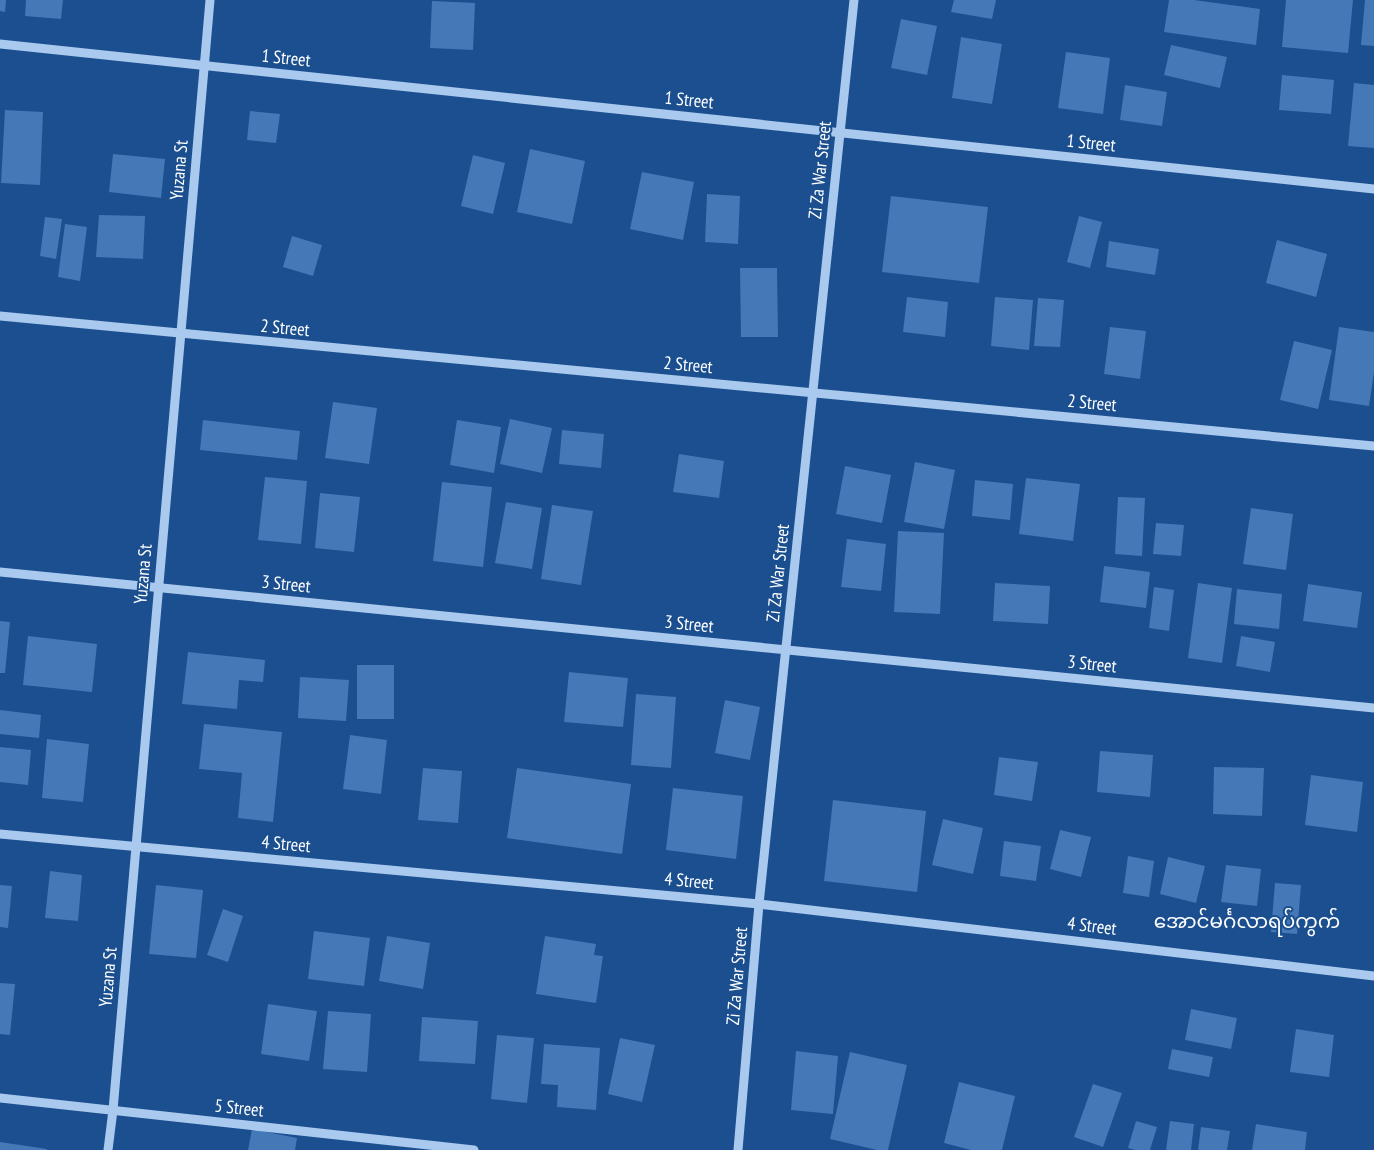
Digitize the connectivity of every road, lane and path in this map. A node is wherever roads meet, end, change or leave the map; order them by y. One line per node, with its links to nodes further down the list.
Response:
1 (210, 0): 4 (street, Yuzana St)
2 (854, 0): 5 (street, Zi Za War Street)
3 (0, 44): 4 (street, 1 Street)
4 (204, 66): 5 (street, 1 Street); 8 (street, Yuzana St)
5 (840, 133): 6 (street, 1 Street); 9 (street, Zi Za War Street)
6 (1374, 188)
7 (0, 316): 8 (street, 2 Street)
8 (180, 334): 9 (street, 2 Street); 12 (street, Yuzana St)
9 (813, 393): 10 (street, 2 Street); 13 (street, Zi Za War Street)
10 (1374, 446)
11 (0, 572): 12 (street, 3 Street)
12 (158, 587): 13 (street, 3 Street); 16 (street, Yuzana St)
13 (786, 650): 14 (street, 3 Street); 17 (street, Zi Za War Street)
14 (1374, 708)
15 (0, 834): 16 (street, 4 Street)
16 (135, 847): 17 (street, 4 Street); 20 (street, Yuzana St)
17 (759, 904): 18 (street, 4 Street); 23 (street, Zi Za War Street)
18 (1374, 976)
19 (0, 1098): 20 (street, 5 Street)
20 (113, 1110): 21 (street, Yuzana St); 22 (street, 5 Street)
21 (108, 1150)
22 (474, 1150)
23 (738, 1150)

